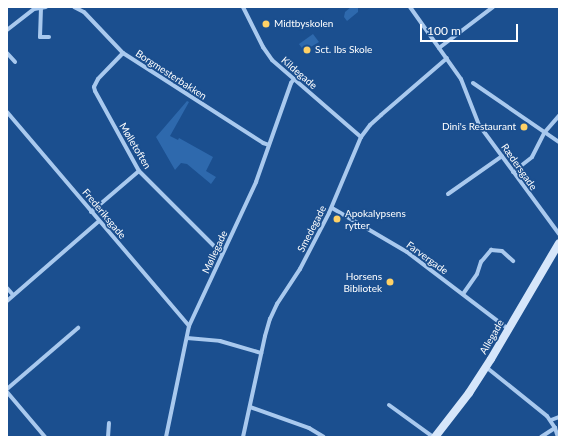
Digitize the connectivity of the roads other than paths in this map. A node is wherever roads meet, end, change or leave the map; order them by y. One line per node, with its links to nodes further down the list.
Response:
1 (44, 7): 6 (street); 7 (street)
2 (74, 7): 10 (street, Borgmesterbakken)
3 (243, 7): 13 (street, Kildegade)
4 (410, 7): 8 (street, Rædersgade)
5 (494, 7): 8 (street)
6 (7, 30)
7 (48, 37)
8 (439, 48): 11 (street, Rædersgade)
9 (7, 53): 12 (street)
10 (123, 53): 20 (street, Borgmesterbakken); 22 (street, Mølletoften)
11 (447, 58): 18 (street, Smedegade); 21 (street, Rædersgade)
12 (15, 62)
13 (294, 79): 18 (street, Kildegade); 20 (street, Møllegade)
14 (473, 83): 17 (street)
15 (7, 112): 26 (street, Frederiksgade)
16 (559, 116): 17 (street)
17 (544, 133): 19 (street); 23 (street)
18 (361, 138): 25 (street, Smedegade)
19 (559, 142)
20 (269, 145): 30 (street, Møllegade)
21 (502, 156): 23 (street, Rædersgade); 24 (street)
22 (139, 171): 26 (street); 30 (street, Mølletoften)
23 (513, 172): 28 (street, Rædersgade)
24 (448, 194)
25 (332, 208): 33 (street, Farvergade); 40 (street, Smedegade)
26 (91, 212): 27 (street, Frederiksgade)
27 (99, 222): 34 (street); 36 (street, Frederiksgade)
28 (559, 234)
29 (559, 244): 38 (street, Allegade)
30 (222, 254): 36 (street, Møllegade)
31 (513, 261): 33 (street)
32 (7, 288): 34 (street)
33 (462, 294): 38 (street, Farvergade)
34 (13, 295): 35 (street)
35 (7, 301)
36 (189, 326): 39 (street, Møllegade)
37 (78, 328): 42 (street)
38 (508, 329): 41 (street, Allegade)
39 (187, 338): 40 (street); 52 (street, Møllegade)
40 (261, 353): 45 (street, Smedegade)
41 (486, 367): 47 (street); 55 (street, Allegade)
42 (7, 389)
43 (7, 392): 50 (street)
44 (389, 404): 55 (street)
45 (250, 407): 53 (street, Smedegade); 54 (street)
46 (559, 417): 47 (street)
47 (551, 420): 49 (street)
48 (109, 423): 51 (street)
49 (555, 428): 56 (street); 57 (street)
50 (45, 437)
51 (108, 437)
52 (166, 437)
53 (243, 437)
54 (324, 437)
55 (434, 437)
56 (540, 437)
57 (558, 437)

